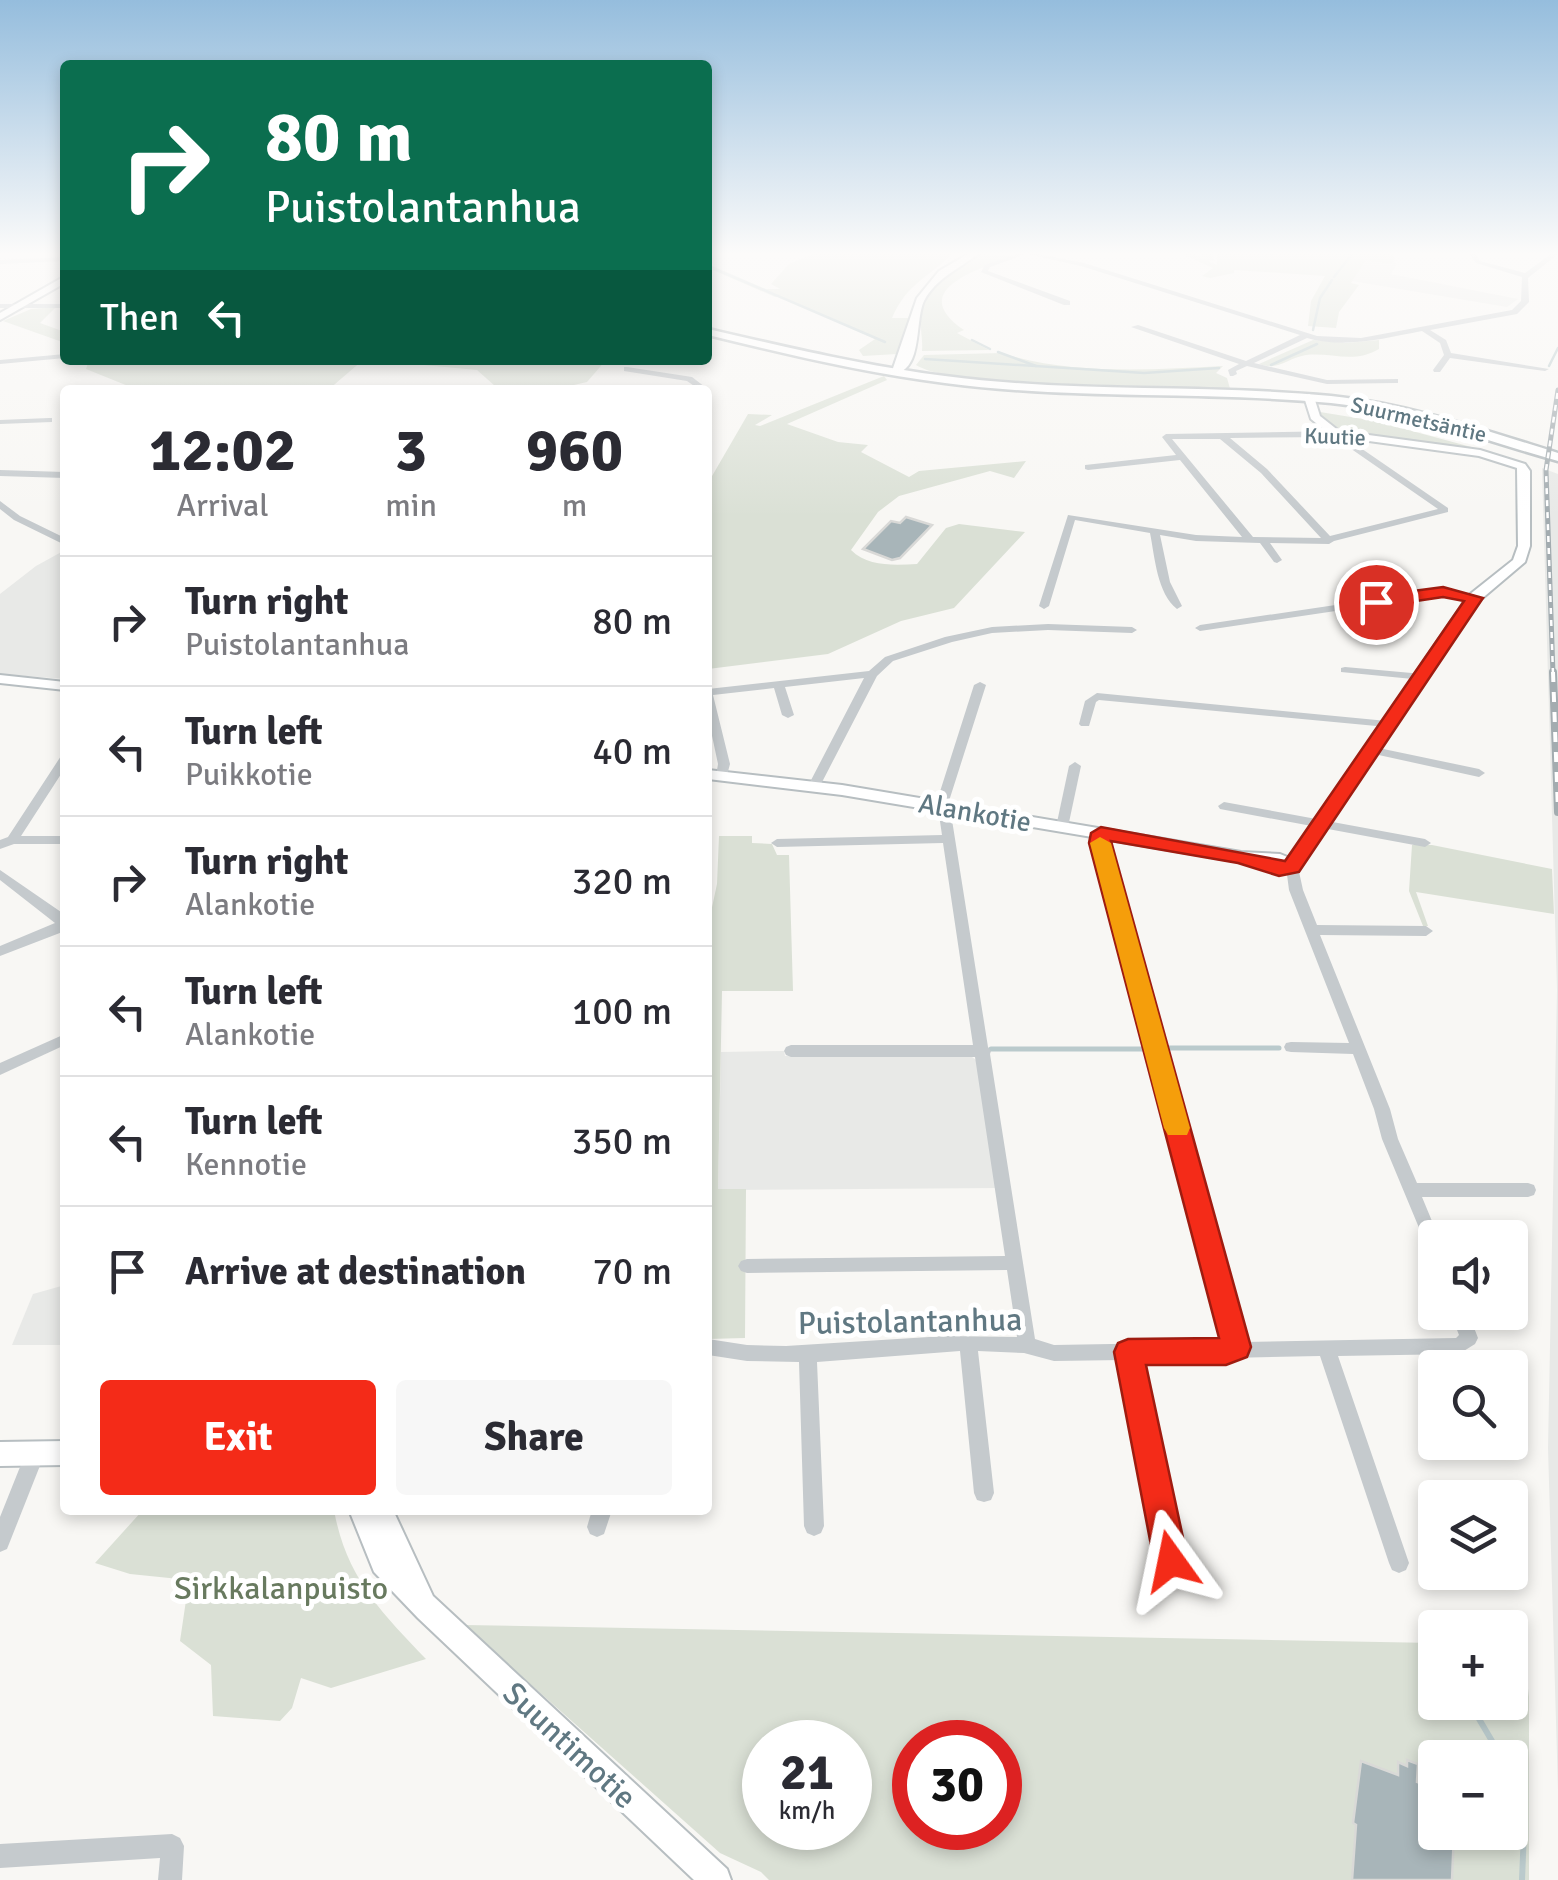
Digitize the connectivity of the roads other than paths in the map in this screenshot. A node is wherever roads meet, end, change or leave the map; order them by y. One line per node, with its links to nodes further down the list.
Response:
1 (748, 342): 11 (main road, Suurmetsäntie)
2 (912, 342): 11 (street)
3 (1181, 342): 9 (street)
4 (1293, 342): 9 (street)
5 (1443, 342): 6 (street)
6 (1448, 355): 12 (street); 13 (street)
7 (60, 356): 8 (street)
8 (0, 362)
9 (1246, 364): 14 (street); 15 (street)
10 (627, 369): 16 (street)
11 (897, 369): 17 (main road, Suurmetsäntie)
12 (1544, 369)
13 (1437, 370)
14 (1233, 374)
15 (1395, 381)
16 (698, 385)
17 (1309, 400): 20 (street); 23 (main road, Suurmetsäntie)
18 (49, 420): 19 (street)
19 (0, 422)
20 (1336, 434): 21 (street, Kuutie); 31 (street); 33 (street, Kuutie)
21 (1221, 435): 22 (street, Kuutie); 31 (street)
22 (1182, 456): 24 (street); 30 (street)
23 (1558, 460)
24 (1088, 467)
25 (0, 473): 26 (street)
26 (60, 475)
27 (0, 504): 29 (street)
28 (1154, 531): 30 (street); 34 (street); 35 (street)
29 (60, 540)
30 (1257, 541): 31 (street); 32 (street)
31 (1328, 542)
32 (1277, 560)
33 (1474, 598): 36 (street); 40 (street)
34 (1044, 606)
35 (1177, 606)
36 (1200, 628)
37 (1132, 630): 39 (street)
38 (1345, 670): 40 (street)
39 (872, 674): 42 (street); 59 (street)
40 (1423, 677): 53 (street)
41 (0, 678): 45 (street)
42 (778, 683): 47 (street); 51 (street)
43 (980, 685): 49 (street)
44 (0, 687): 46 (street)
45 (60, 687)
46 (60, 688)
47 (712, 693)
48 (954, 706): 49 (street)
49 (973, 708): 61 (street)
50 (712, 712): 58 (street)
51 (788, 716)
52 (1086, 724): 53 (street)
53 (1388, 724): 54 (street)
54 (1369, 750): 57 (street); 62 (street)
55 (60, 766): 67 (street)
56 (1075, 766): 63 (street)
57 (1479, 773)
58 (714, 776): 59 (street, Alankotie)
59 (814, 786): 61 (street, Alankotie)
60 (1224, 806): 62 (street)
61 (944, 807): 63 (street, Alankotie); 65 (street)
62 (1320, 822): 69 (street); 70 (street)
63 (1062, 827): 64 (street, Alankotie)
64 (1101, 833): 70 (street, Alankotie); 91 (street)
65 (950, 839): 68 (street); 81 (street)
66 (60, 840): 67 (street)
67 (6, 842)
68 (777, 843)
69 (1424, 844)
70 (1292, 867): 74 (street)
71 (0, 874): 72 (street)
72 (60, 922)
73 (60, 928): 76 (street)
74 (1312, 930): 75 (street); 79 (street)
75 (1426, 930)
76 (0, 951)
77 (60, 1041): 82 (street)
78 (1291, 1047): 79 (street)
79 (1359, 1049): 83 (street)
80 (791, 1051): 81 (street)
81 (984, 1051): 86 (street)
82 (0, 1069)
83 (1414, 1190): 84 (street); 85 (street)
84 (1528, 1190)
85 (1425, 1220)
86 (1016, 1262): 87 (street); 90 (street)
87 (746, 1266)
88 (1465, 1330): 92 (street, Puistolantanhua)
89 (968, 1345): 90 (street, Puistolantanhua); 94 (street, Puistolantanhua); 99 (street)
90 (1027, 1345): 95 (street, Puistolantanhua)
91 (1236, 1347): 92 (street, Puistolantanhua); 95 (street, Puistolantanhua)
92 (1326, 1347): 104 (street)
93 (712, 1349): 94 (street, Puistolantanhua)
94 (808, 1352): 102 (street)
95 (1128, 1352): 105 (street)
96 (60, 1452): 97 (street)
97 (35, 1453): 98 (street); 103 (street)
98 (0, 1454)
99 (984, 1493)
100 (364, 1515): 106 (street, Suuntimotie)
101 (382, 1515): 106 (street, Suuntimotie)
102 (814, 1526)
103 (0, 1542)
104 (1398, 1562)
105 (1172, 1564)
106 (426, 1609): 109 (street, Suuntimotie)
107 (0, 1856): 108 (street)
108 (170, 1880)
109 (716, 1880)

